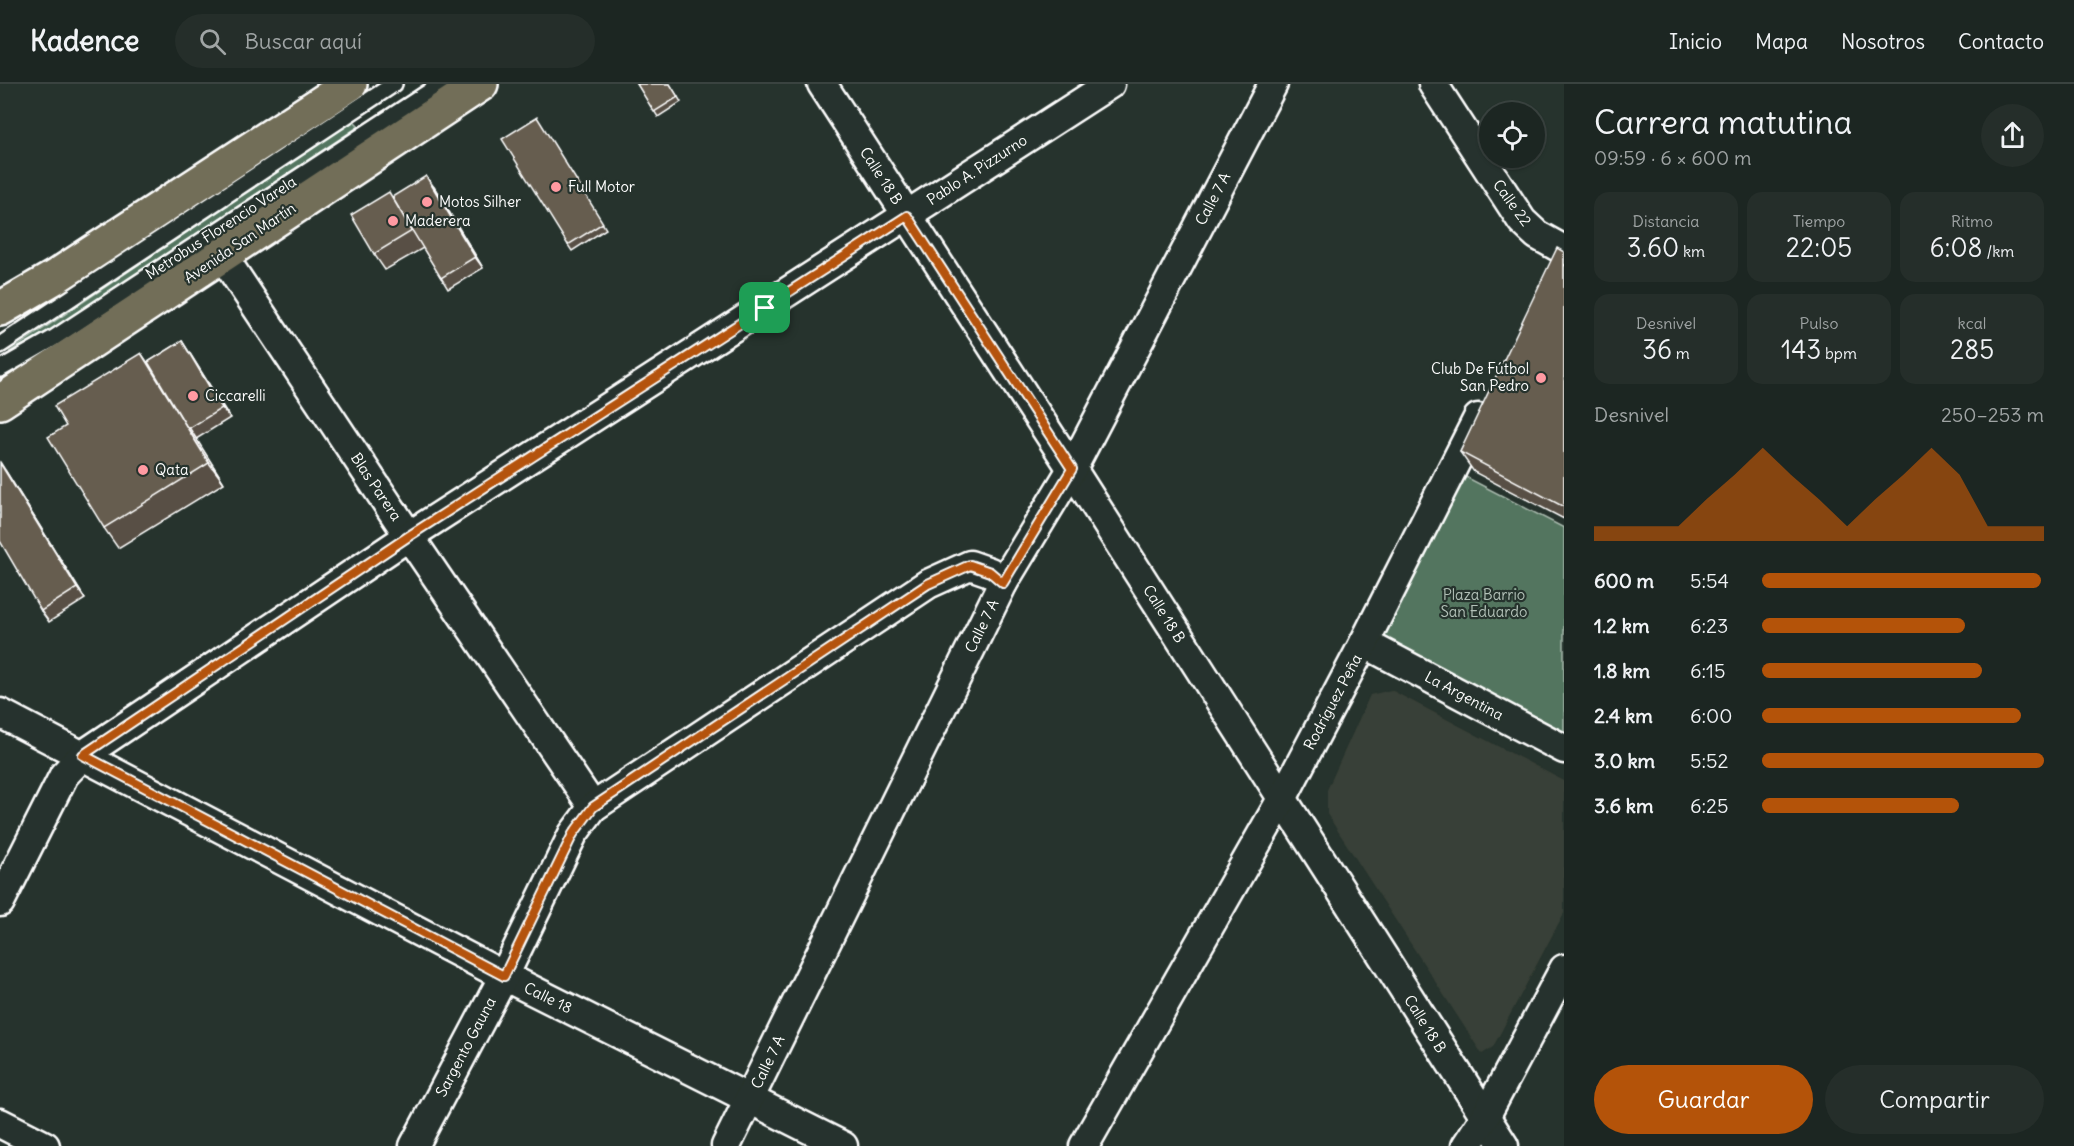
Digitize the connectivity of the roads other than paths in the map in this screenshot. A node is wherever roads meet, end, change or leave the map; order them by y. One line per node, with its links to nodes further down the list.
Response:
1 (350, 84): 12 (main road)
2 (394, 84): 13 (lane, Metrobus Florencio Varela)
3 (441, 84): 14 (lane, Metrobus Florencio Varela)
4 (481, 84): 11 (main road, Avenida San Martín)
5 (822, 84): 9 (street, Calle 18 B)
6 (1110, 84): 9 (street, Pablo A. Pizzurno)
7 (1273, 84): 17 (street, Calle 7 A)
8 (1433, 84): 10 (street, Calle 22)
9 (907, 216): 17 (street, Calle 18 B); 18 (street, Pablo A. Pizzurno)
10 (1561, 254)
11 (222, 255): 16 (main road, Avenida San Martín); 18 (street, Blas Parera)
12 (0, 309)
13 (0, 345)
14 (0, 369)
15 (1488, 398): 20 (street, Rodríguez Peña)
16 (0, 402)
17 (1072, 469): 19 (street, Calle 7 A); 24 (street, Calle 18 B)
18 (409, 536): 23 (street, Pablo A. Pizzurno); 25 (street, Blas Parera)
19 (1003, 583): 25 (street, Sargento Gauna); 29 (street, Calle 7 A)
20 (1364, 643): 22 (street, La Argentina); 24 (street, Rodríguez Peña)
21 (0, 713): 23 (street, Calle 18)
22 (1564, 749)
23 (83, 755): 26 (street, Pablo A. Pizzurno); 28 (street, Calle 18)
24 (1282, 799): 30 (street, Calle 18 B); 36 (street, Rodríguez Peña)
25 (593, 807): 28 (street, Sargento Gauna)
26 (0, 902)
27 (1564, 969): 30 (street)
28 (504, 976): 29 (street, Calle 18); 33 (street, Sargento Gauna)
29 (750, 1099): 34 (street, Calle 7 A); 35 (street, Calle 18)
30 (1485, 1118): 37 (street); 38 (street, Calle 18 B)
31 (0, 1123): 32 (street)
32 (45, 1146)
33 (414, 1146)
34 (726, 1146)
35 (843, 1146)
36 (1084, 1146)
37 (1466, 1146)
38 (1504, 1146)

